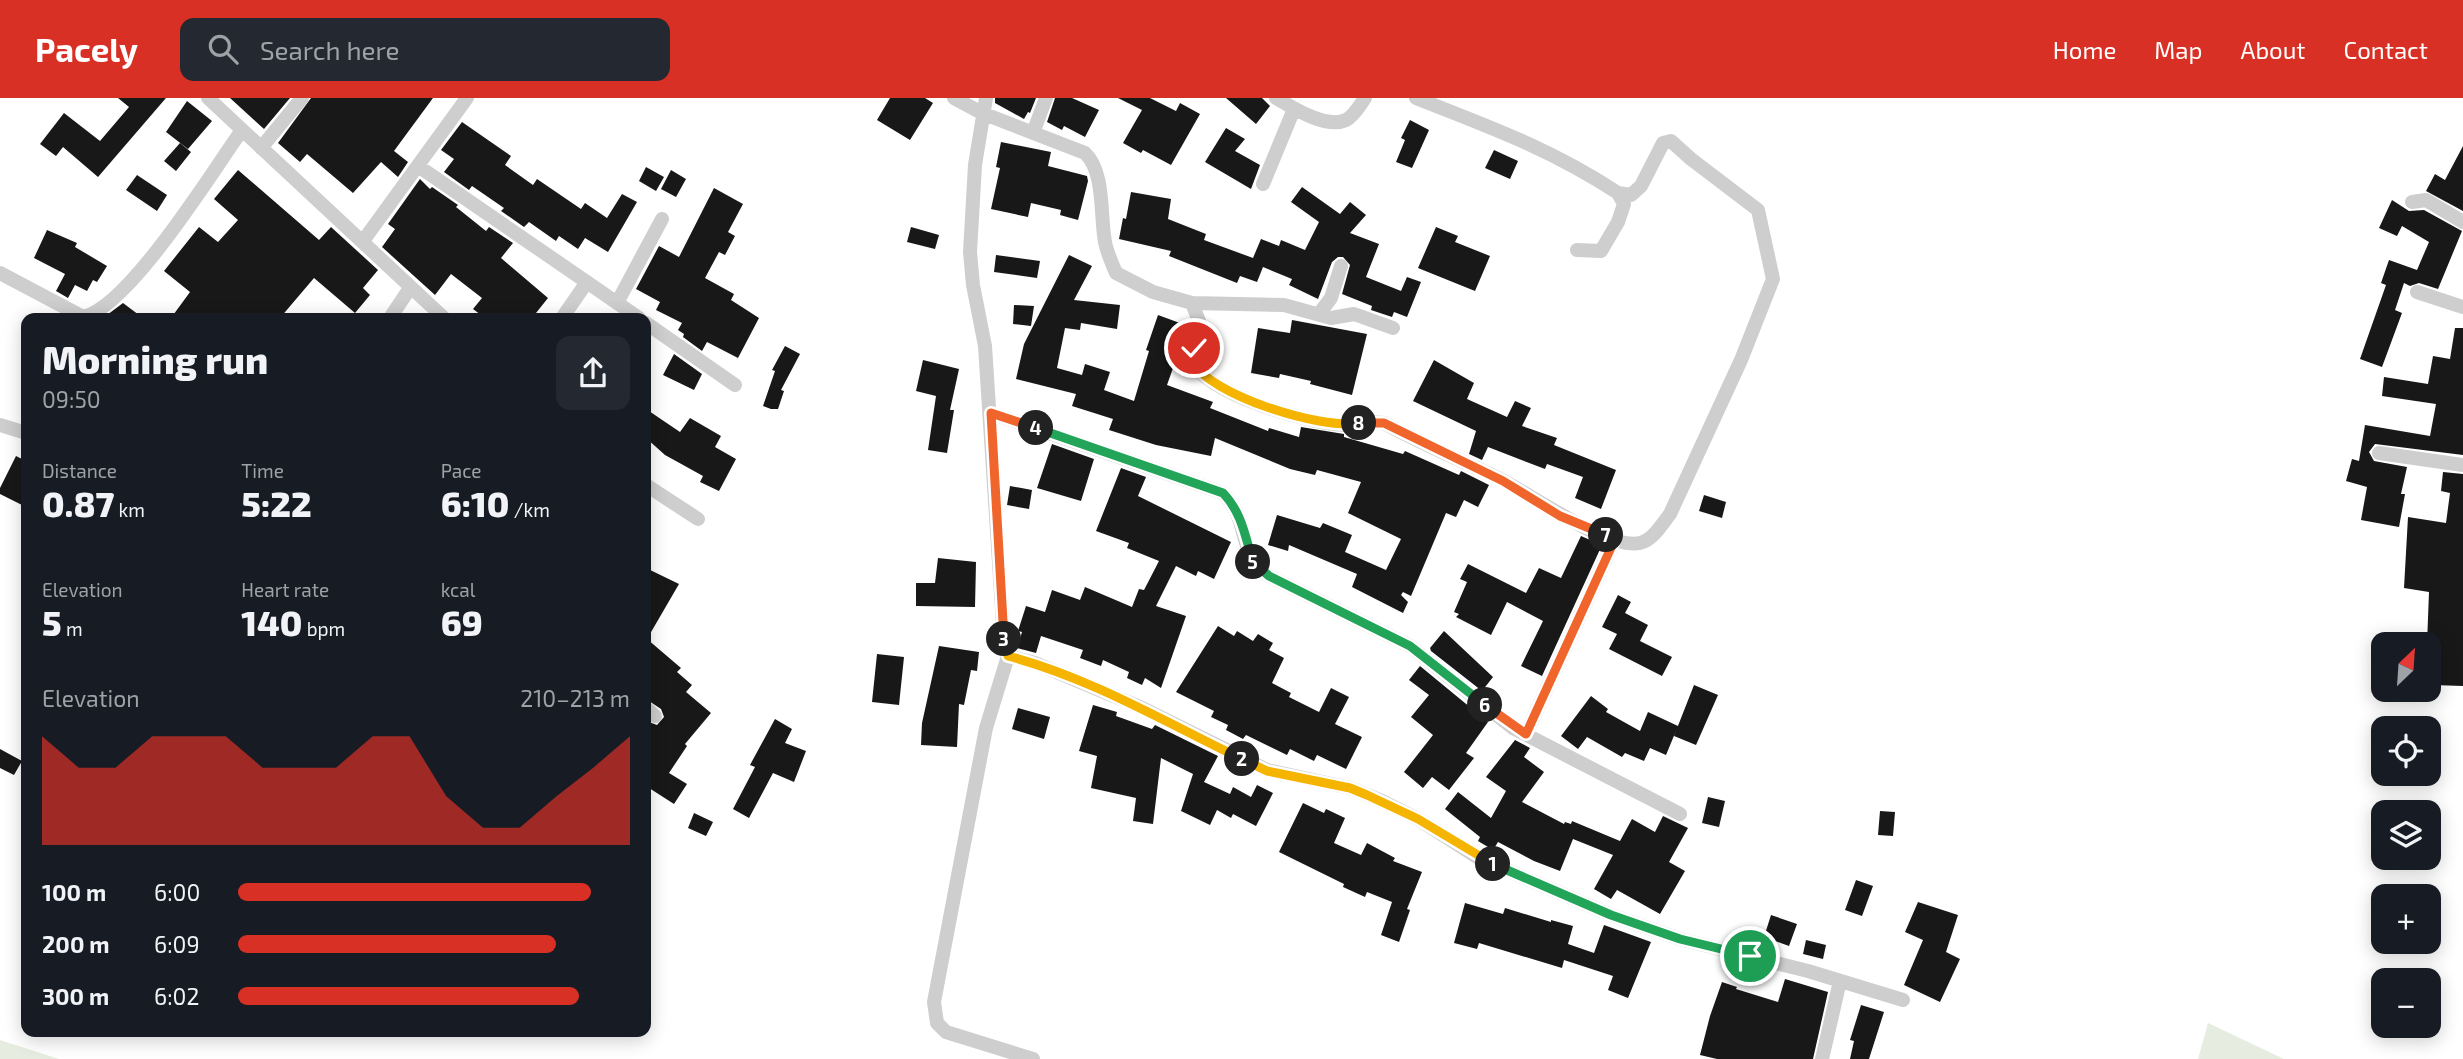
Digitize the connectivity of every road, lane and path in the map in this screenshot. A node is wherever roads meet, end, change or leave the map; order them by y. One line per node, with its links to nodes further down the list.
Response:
1 (208, 98): 12 (street)
2 (302, 98): 14 (street)
3 (467, 98): 15 (street)
4 (954, 98): 11 (street)
5 (986, 98): 11 (street)
6 (1046, 98): 13 (street)
7 (1276, 98): 10 (street)
8 (1365, 98): 10 (street)
9 (1416, 98): 17 (street)
10 (1294, 109): 16 (street)
11 (982, 113): 13 (street); 41 (street)
12 (242, 130): 14 (street); 32 (street)
13 (1033, 133): 29 (street)
14 (261, 148): 21 (street)
15 (418, 166): 21 (street); 25 (street)
16 (1263, 184)
17 (1618, 193): 22 (street); 48 (street)
18 (2412, 202): 20 (street)
19 (662, 219): 28 (street)
20 (2463, 222)
21 (363, 241): 26 (street)
22 (1577, 250)
23 (1341, 266): 37 (street)
24 (0, 273): 31 (street)
25 (587, 282): 28 (street); 35 (street)
26 (410, 288): 33 (street); 34 (street)
27 (2417, 292): 30 (street)
28 (617, 303): 36 (street)
29 (1192, 303): 37 (street); 48 (street)
30 (2463, 307)
31 (75, 313)
32 (95, 313)
33 (393, 313)
34 (438, 313)
35 (565, 313)
36 (632, 313)
37 (1319, 314): 39 (street)
38 (651, 326): 40 (street)
39 (1393, 328)
40 (735, 385)
41 (991, 413): 49 (street); 50 (street)
42 (0, 425): 43 (street)
43 (21, 431)
44 (2379, 453): 45 (street)
45 (2463, 465)
46 (651, 488): 47 (street)
47 (698, 519)
48 (1615, 539): 50 (street)
49 (1008, 656): 52 (street); 54 (street)
50 (1526, 734): 51 (street)
51 (1680, 814)
52 (1840, 981): 53 (street); 55 (street)
53 (1903, 1000)
54 (1033, 1059)
55 (1822, 1059)

